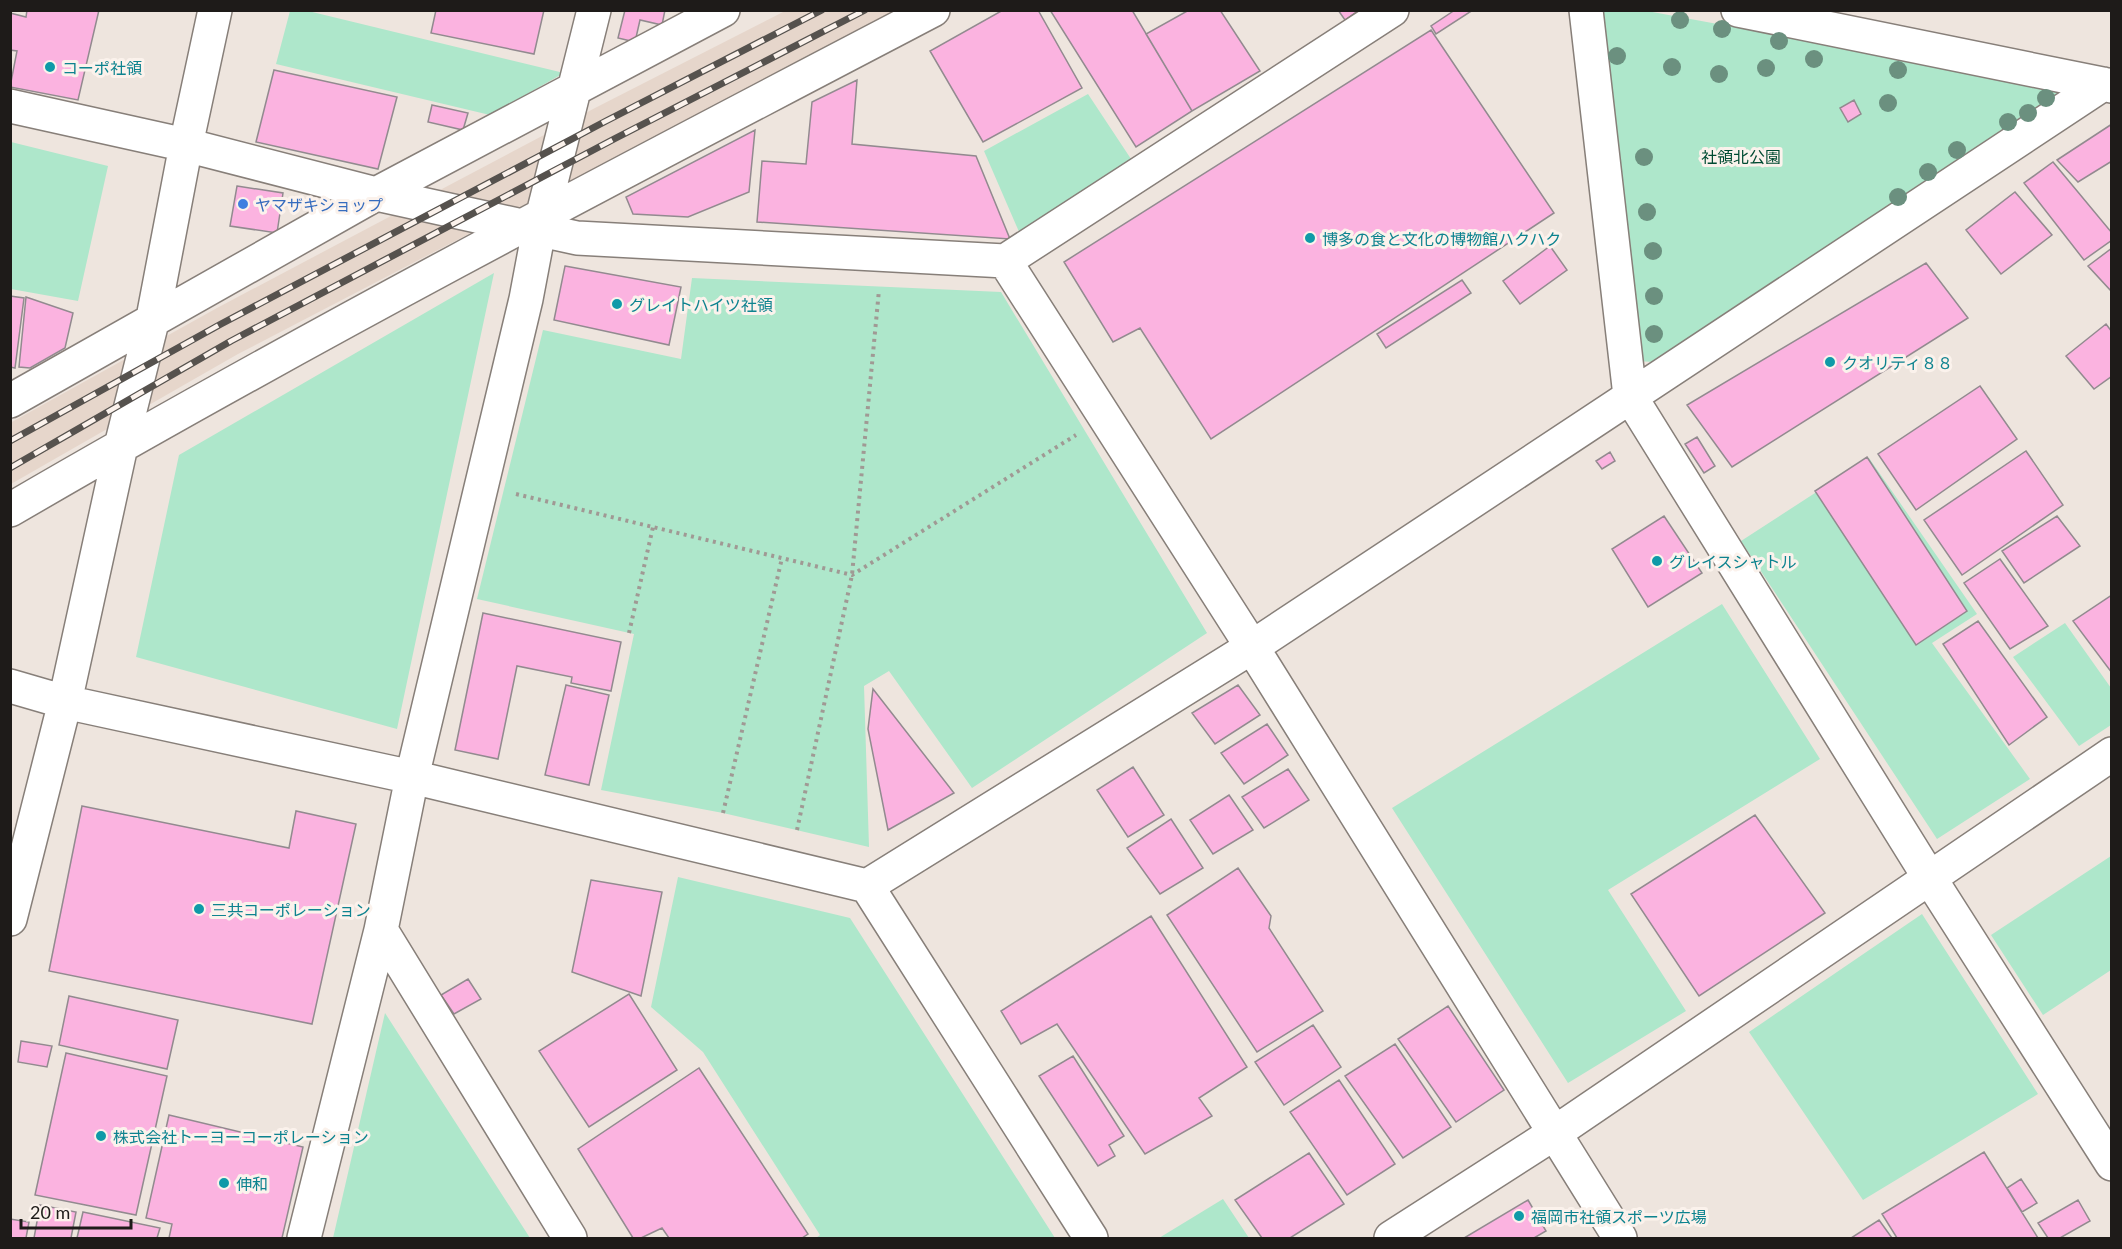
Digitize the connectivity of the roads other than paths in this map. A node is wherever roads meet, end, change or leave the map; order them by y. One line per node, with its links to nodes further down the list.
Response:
1 (215, 10): 11 (street)
2 (594, 10): 9 (street)
3 (723, 10): 9 (street)
4 (933, 10): 13 (street)
5 (1392, 10): 14 (street)
6 (1586, 10): 16 (street)
7 (1738, 10): 8 (street)
8 (2107, 85): 16 (street)
9 (576, 90): 12 (street); 13 (street)
10 (10, 106): 11 (street)
11 (186, 145): 12 (street); 15 (street)
12 (376, 194): 13 (street); 15 (street)
13 (535, 225): 14 (street); 18 (street); 24 (street)
14 (1005, 261): 20 (street)
15 (153, 318): 17 (street); 18 (street)
16 (1630, 396): 20 (street); 25 (street)
17 (10, 400)
18 (121, 446): 19 (street); 22 (street)
19 (10, 510)
20 (1252, 647): 26 (street); 29 (street)
21 (10, 686): 22 (street)
22 (65, 702): 24 (street); 27 (street)
23 (2112, 754): 25 (street)
24 (412, 777): 26 (street); 28 (street)
25 (1929, 877): 29 (street); 30 (street)
26 (867, 886): 33 (street)
27 (10, 919)
28 (381, 930): 31 (street); 32 (street)
29 (1553, 1134): 34 (street); 35 (street)
30 (2112, 1164)
31 (304, 1239)
32 (570, 1239)
33 (1091, 1239)
34 (1391, 1239)
35 (1620, 1239)

